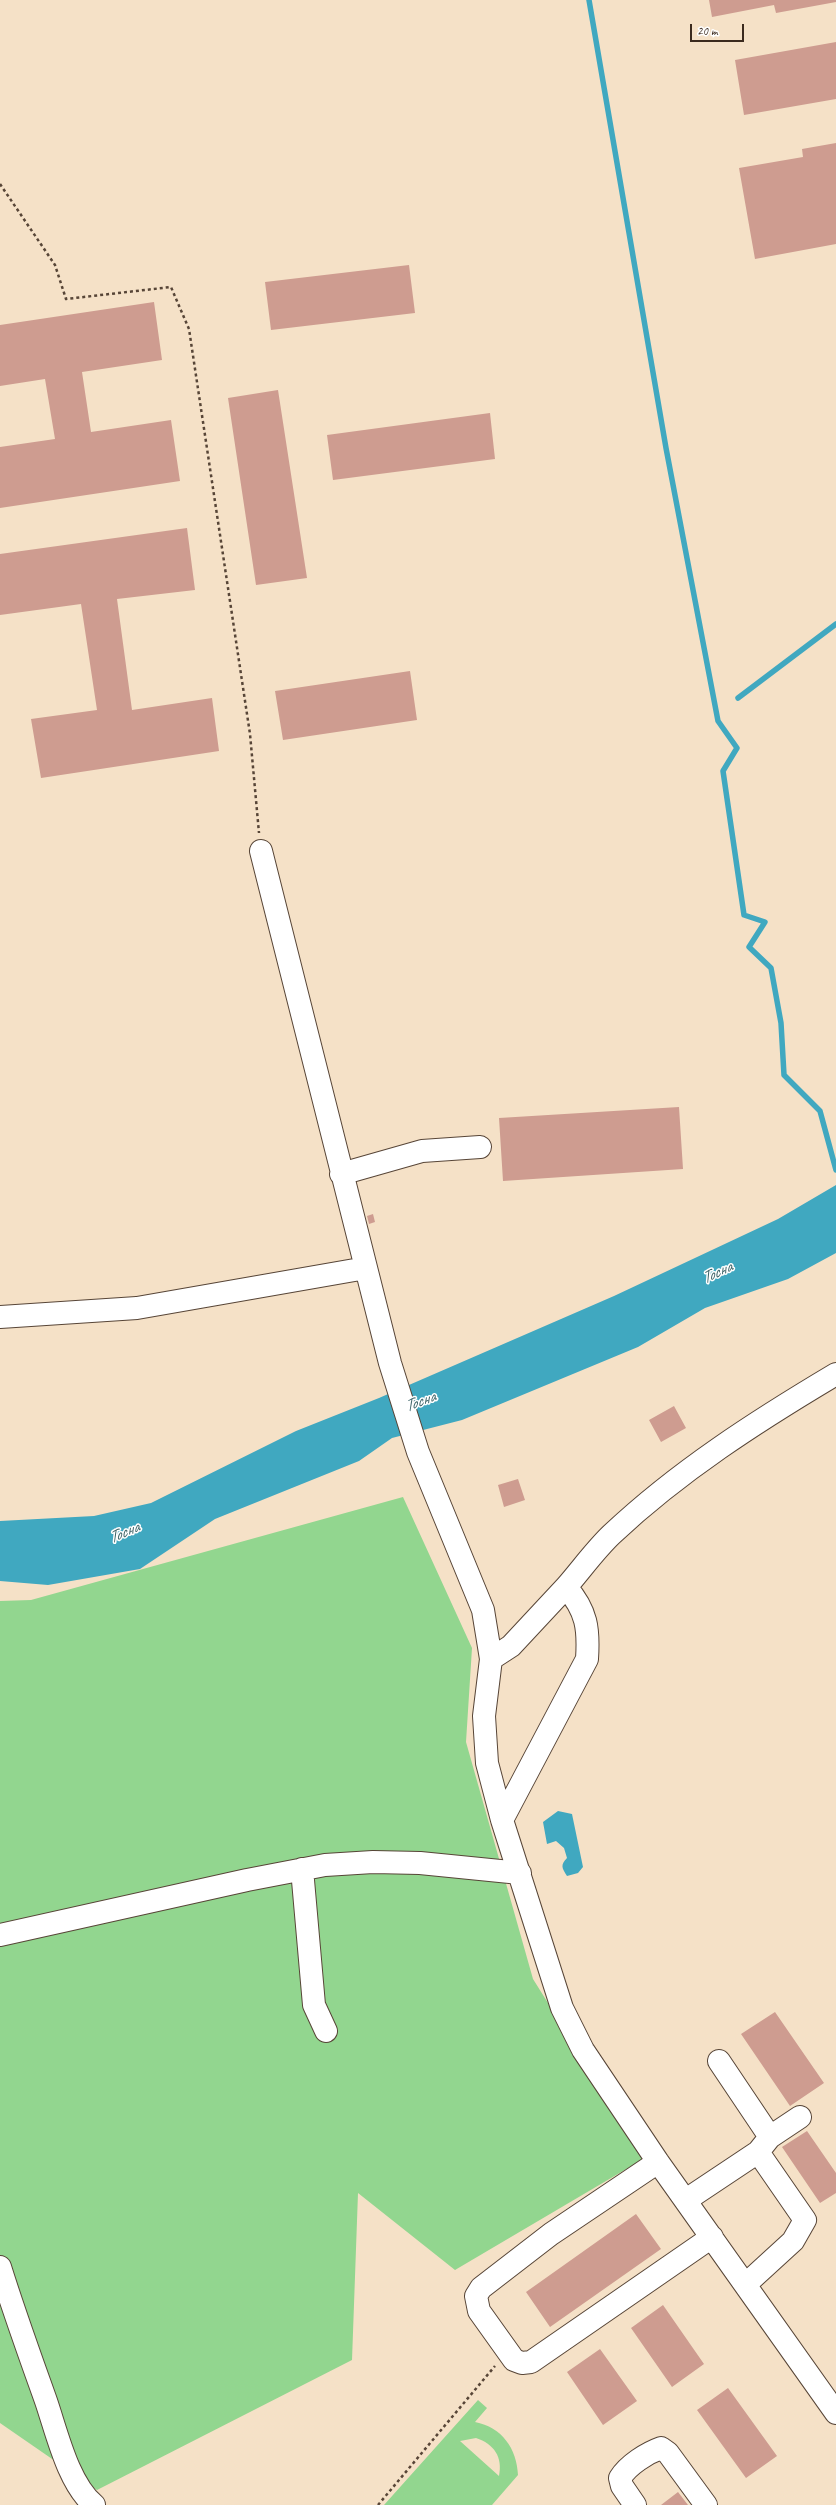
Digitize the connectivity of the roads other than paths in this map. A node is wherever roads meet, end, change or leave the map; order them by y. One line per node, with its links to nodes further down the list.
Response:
1 (260, 851): 3 (street)
2 (480, 1147): 3 (street)
3 (341, 1174): 4 (street)
4 (366, 1268): 5 (street); 8 (street)
5 (0, 1317)
6 (836, 1374): 7 (street)
7 (566, 1587): 8 (street); 9 (street)
8 (491, 1659): 9 (street)
9 (502, 1820): 11 (street)
10 (302, 1869): 11 (street); 12 (street); 13 (street)
11 (520, 1874): 17 (street)
12 (0, 1935)
13 (326, 2031)
14 (719, 2061): 16 (street)
15 (800, 2117): 16 (street)
16 (764, 2144): 18 (street); 21 (street)
17 (658, 2162): 18 (street); 19 (street)
18 (686, 2200): 19 (street)
19 (712, 2236): 21 (street)
20 (0, 2267): 23 (street)
21 (746, 2284): 22 (street)
22 (834, 2405)
23 (94, 2505)
24 (635, 2505): 25 (street)
25 (706, 2505)

